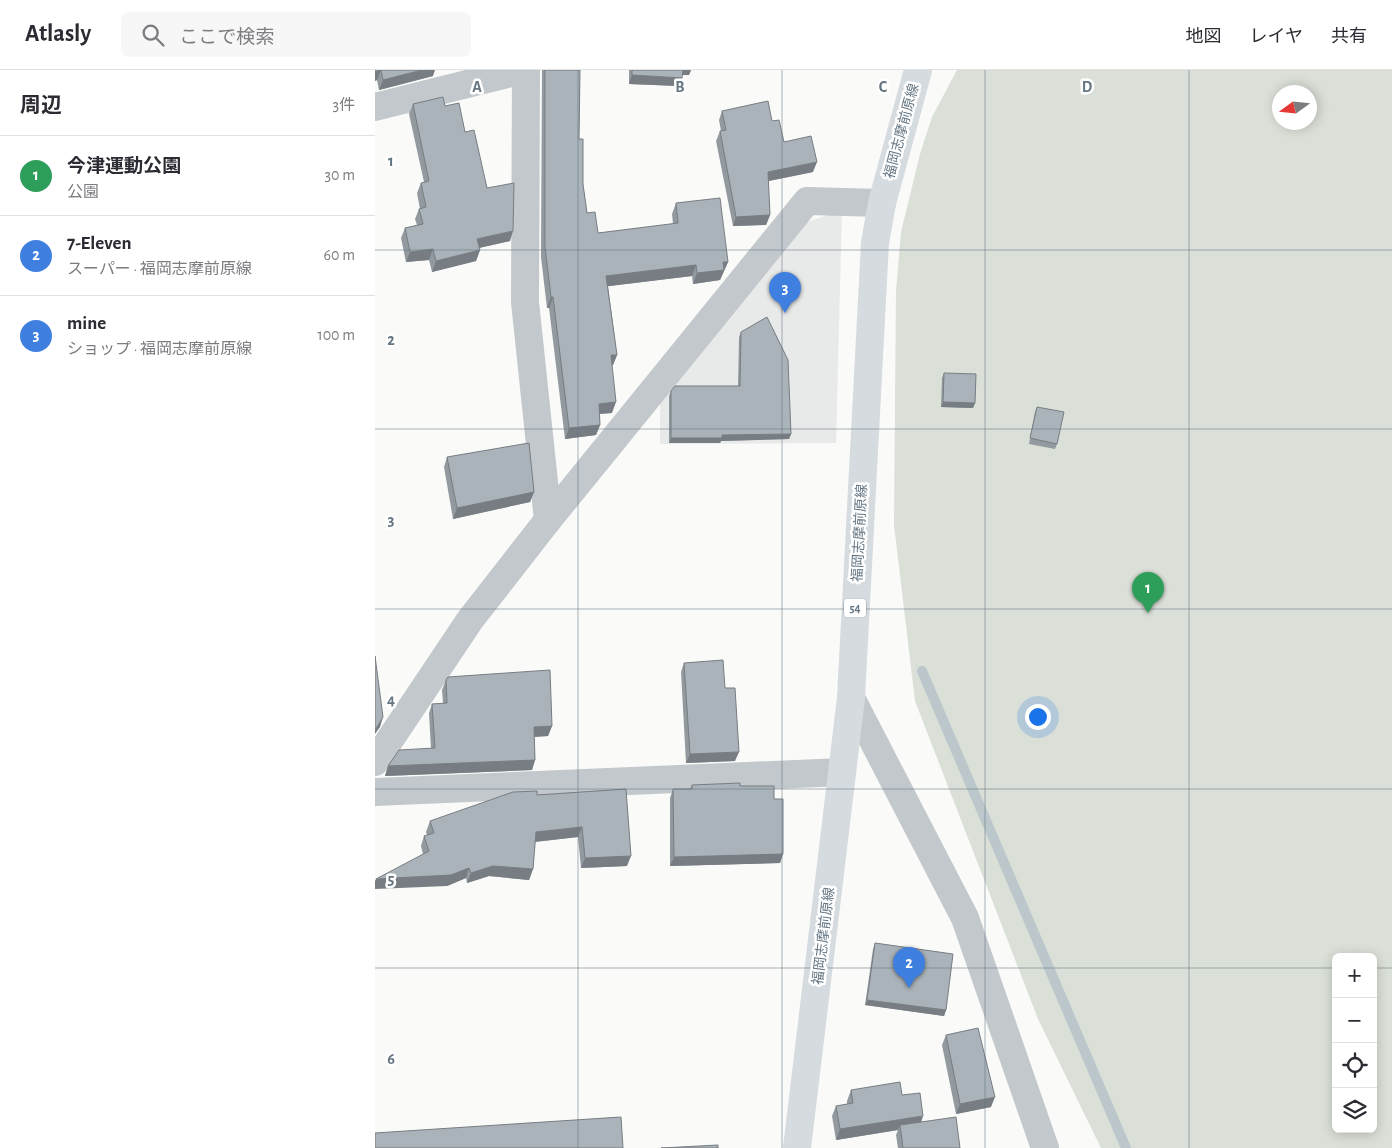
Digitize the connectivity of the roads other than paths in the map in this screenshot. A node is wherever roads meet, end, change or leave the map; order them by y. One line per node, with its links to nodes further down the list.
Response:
1 (525, 70): 3 (street); 5 (street)
2 (918, 70): 4 (main road, 福岡志摩前原線 / 54)
3 (375, 107)
4 (882, 202): 5 (street); 6 (main road, 福岡志摩前原線 / 54)
5 (548, 520): 7 (street)
6 (851, 698): 8 (main road, 福岡志摩前原線 / 54); 11 (street)
7 (375, 762)
8 (842, 772): 9 (street); 10 (main road, 福岡志摩前原線 / 54)
9 (375, 792)
10 (797, 1148)
11 (1045, 1148)

